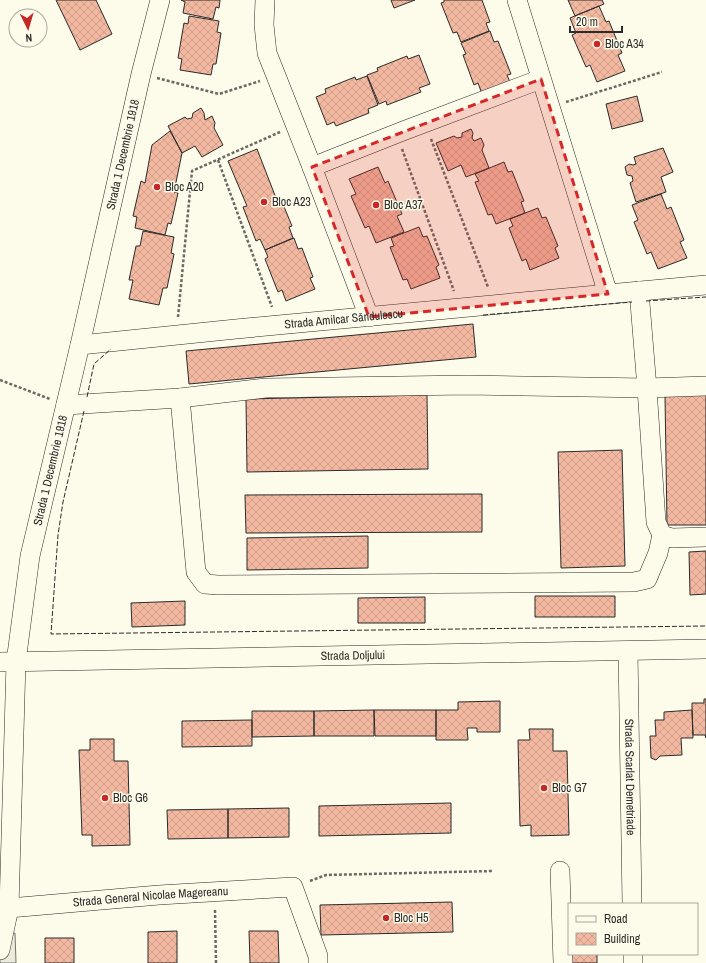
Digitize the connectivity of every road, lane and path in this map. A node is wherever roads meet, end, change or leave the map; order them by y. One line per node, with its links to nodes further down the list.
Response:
1 (160, 0): 5 (street, Strada 1 Decembrie 1918)
2 (265, 0): 6 (street)
3 (517, 0): 7 (street)
4 (662, 72): 8 (path)
5 (141, 74): 6 (path); 22 (street, Strada 1 Decembrie 1918)
6 (276, 76): 10 (street)
7 (542, 80): 8 (street); 9 (street)
8 (550, 107): 16 (street)
9 (425, 123): 11 (street); 17 (path)
10 (295, 125): 12 (path); 13 (street)
11 (396, 133): 13 (street); 18 (path)
12 (218, 160): 20 (path); 21 (path)
13 (312, 167): 19 (street)
14 (706, 285): 15 (street, Strada Amilcar Săndulescu)
15 (639, 291): 16 (street, Strada Amilcar Săndulescu); 25 (street)
16 (608, 294): 17 (street, Strada Amilcar Săndulescu)
17 (495, 304): 18 (street, Strada Amilcar Săndulescu)
18 (461, 308): 19 (street, Strada Amilcar Săndulescu)
19 (369, 317): 20 (street, Strada Amilcar Săndulescu)
20 (279, 325): 21 (street, Strada Amilcar Săndulescu)
21 (176, 335): 22 (street, Strada Amilcar Săndulescu)
22 (80, 345): 27 (street, Strada 1 Decembrie 1918)
23 (0, 380): 27 (path)
24 (706, 386): 25 (street)
25 (647, 388): 26 (street); 28 (street)
26 (180, 398): 27 (street); 28 (street)
27 (66, 404): 32 (street, Strada 1 Decembrie 1918)
28 (662, 535): 29 (street)
29 (706, 537)
30 (706, 650): 31 (street, Strada Doljului)
31 (628, 651): 32 (street, Strada Doljului); 38 (street, Strada Scarlat Demetriade)
32 (8, 662): 35 (street, Strada 1 Decembrie 1918)
33 (560, 870): 43 (street)
34 (493, 872): 36 (path)
35 (5, 875): 39 (street, Strada 1 Decembrie 1918)
36 (293, 887): 37 (street, Strada General Nicolae Magereanu); 42 (street)
37 (214, 892): 39 (street, Strada General Nicolae Magereanu); 41 (path)
38 (632, 903)
39 (9, 908): 40 (street, Strada 1 Decembrie 1918)
40 (0, 950)
41 (216, 963)
42 (318, 963)
43 (563, 963)

